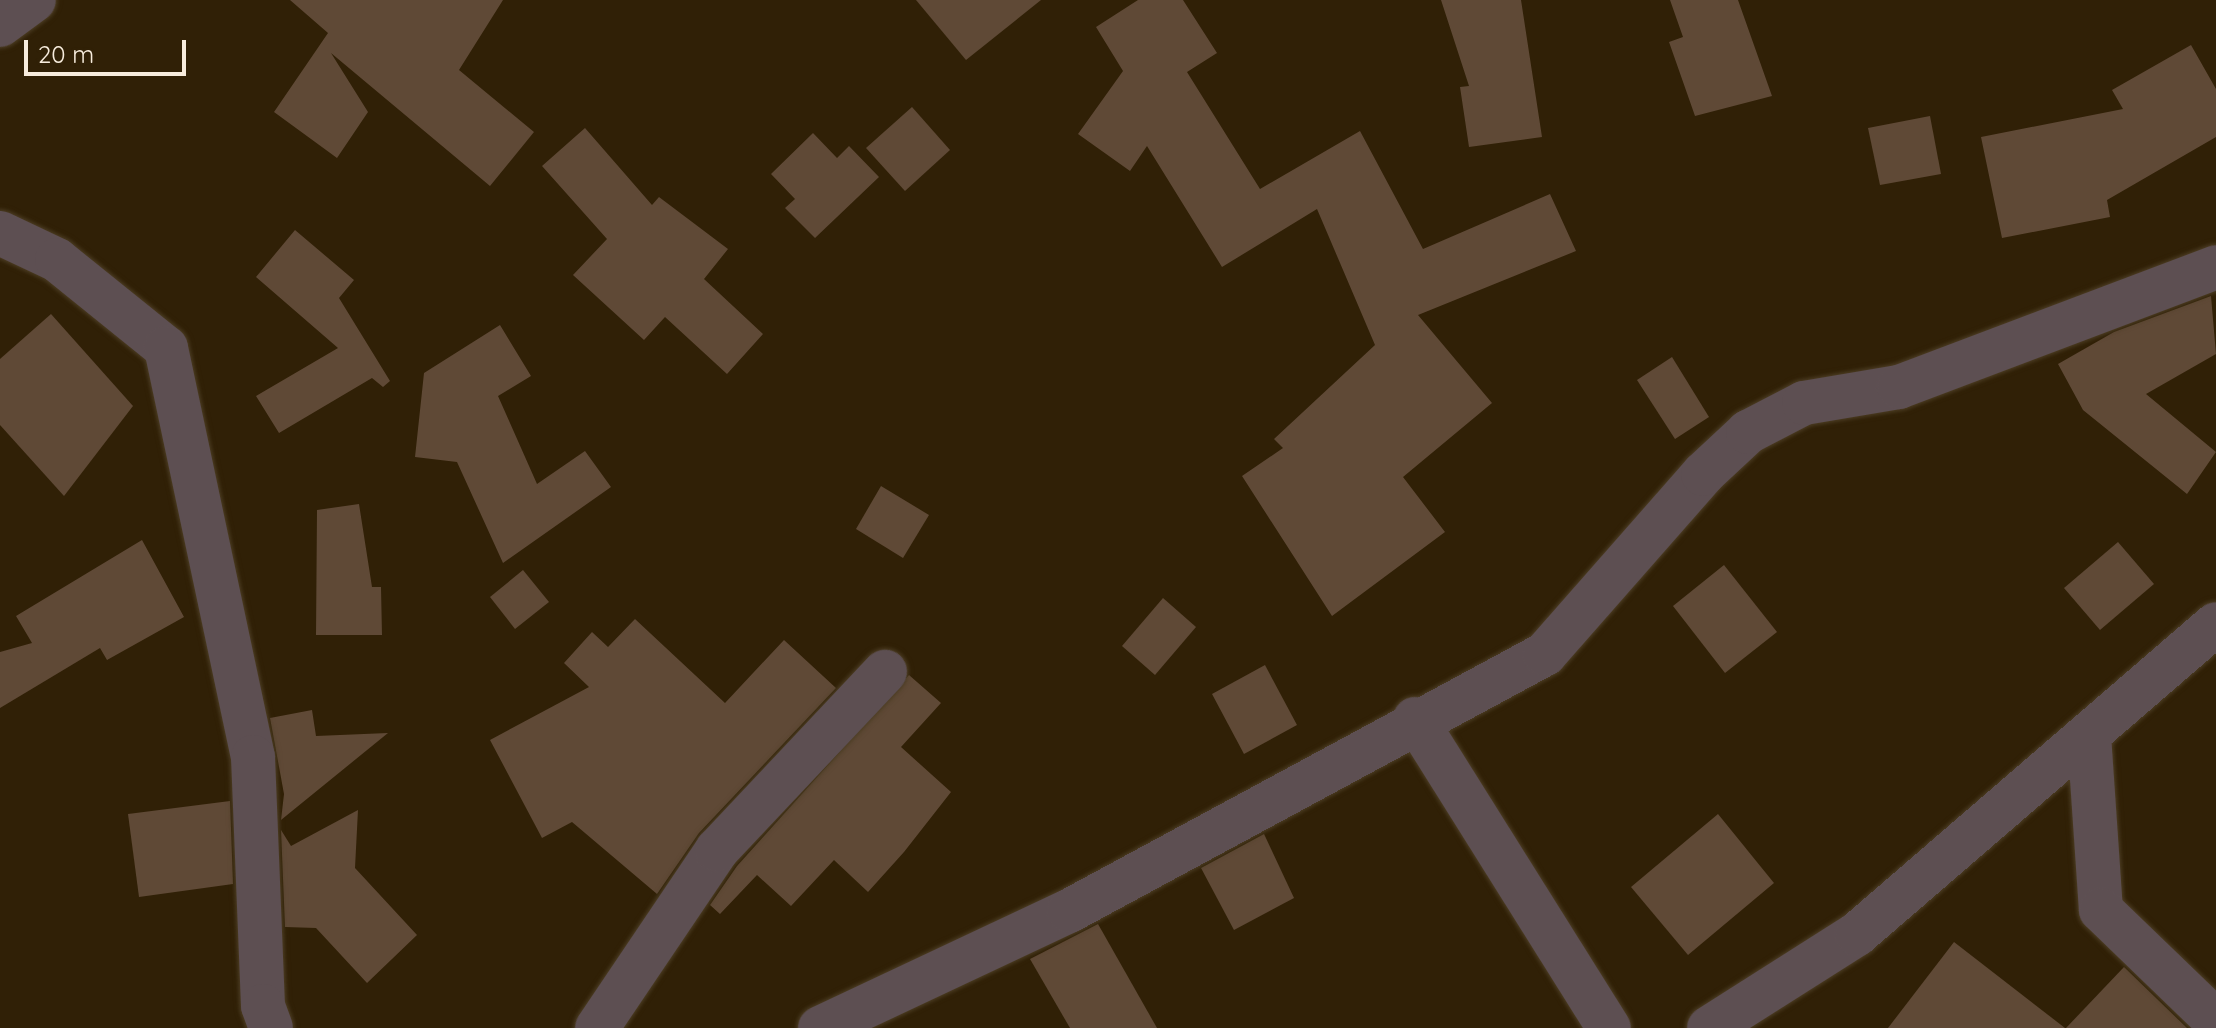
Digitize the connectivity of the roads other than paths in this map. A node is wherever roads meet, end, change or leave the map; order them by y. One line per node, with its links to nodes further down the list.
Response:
1 (34, 0): 2 (street)
2 (0, 25)
3 (0, 233): 10 (street)
4 (2216, 267): 7 (street)
5 (2216, 624): 8 (street)
6 (885, 672): 11 (street)
7 (1415, 719): 12 (street); 13 (street)
8 (2089, 735): 9 (street); 14 (street)
9 (2216, 1021)
10 (271, 1028)
11 (597, 1028)
12 (820, 1028)
13 (1609, 1028)
14 (1709, 1028)

